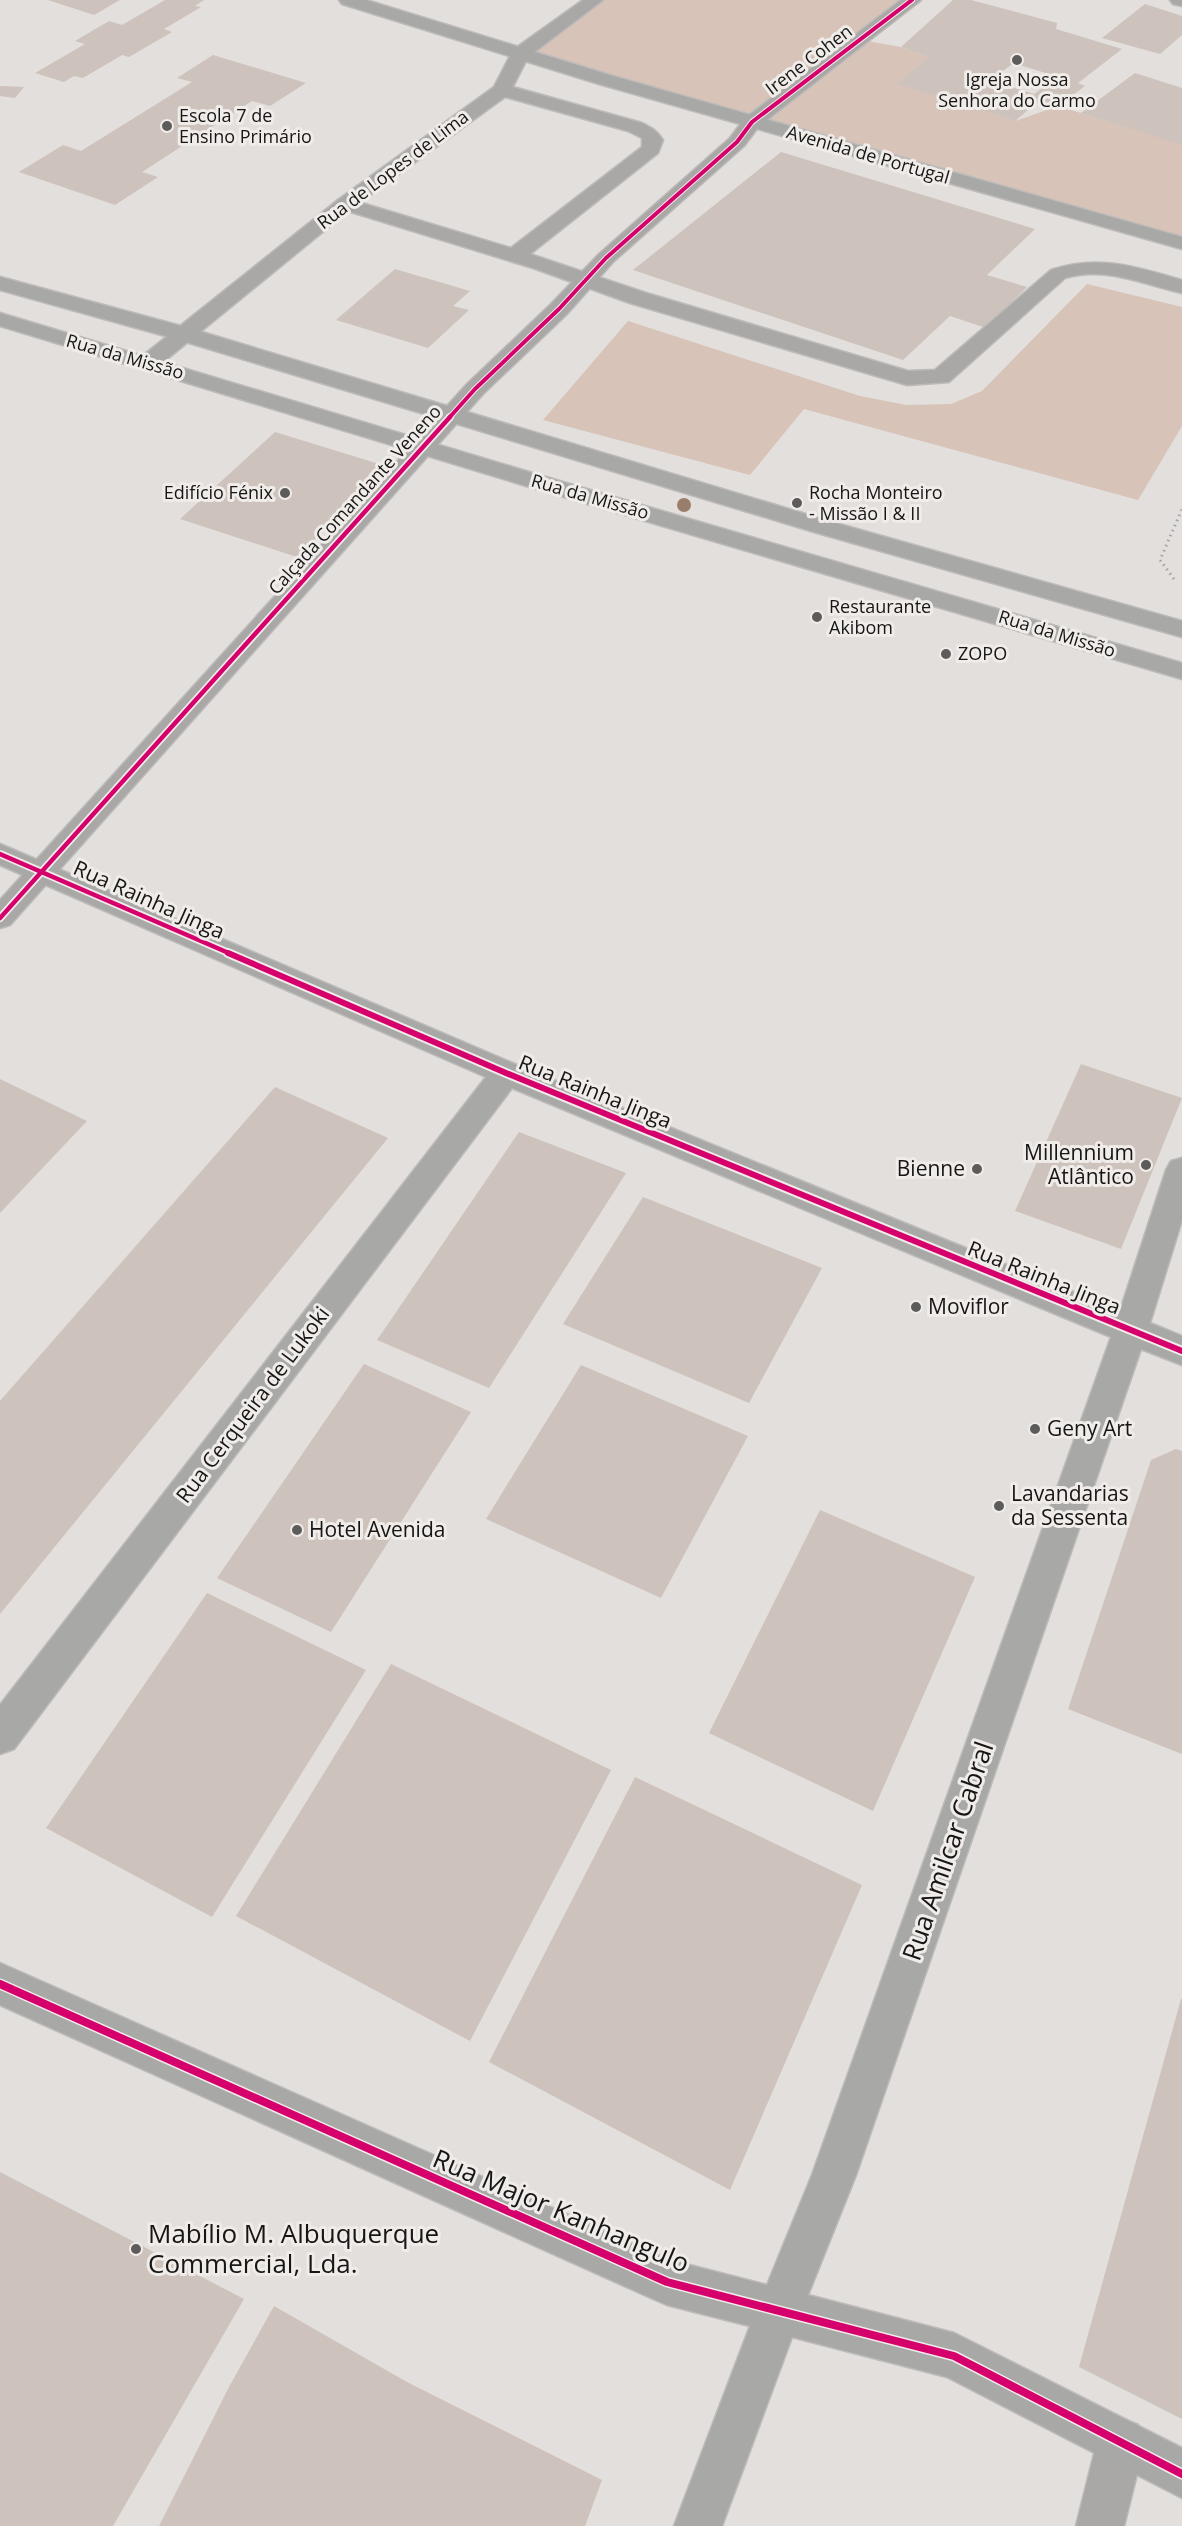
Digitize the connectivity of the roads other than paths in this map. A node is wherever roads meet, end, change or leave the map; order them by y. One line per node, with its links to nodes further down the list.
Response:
1 (348, 0): 4 (main road, Avenida de Portugal)
2 (594, 0): 4 (street, Rua de Lopes de Lima)
3 (912, 0): 6 (street, Irene Cohen)
4 (520, 54): 5 (street, Rua de Lopes de Lima); 6 (main road, Avenida de Portugal)
5 (502, 90): 7 (street, Rua de Lopes de Lima); 9 (street)
6 (752, 122): 8 (main road, Avenida de Portugal); 10 (street, Calçada Comandante Veneno)
7 (345, 204): 9 (street); 14 (street, Rua de Lopes de Lima)
8 (1182, 243)
9 (513, 257): 10 (street)
10 (585, 281): 12 (street); 16 (street, Calçada Comandante Veneno)
11 (0, 283): 14 (main road, Rua da Missão)
12 (1182, 287)
13 (0, 319): 15 (main road, Rua da Missão)
14 (184, 334): 15 (street, Rua de Lopes de Lima); 16 (main road, Rua da Missão)
15 (148, 363): 17 (main road, Rua da Missão)
16 (452, 416): 17 (street, Calçada Comandante Veneno); 18 (main road, Rua da Missão)
17 (423, 447): 19 (main road, Rua da Missão); 21 (street, Calçada Comandante Veneno)
18 (1182, 629)
19 (1182, 671)
20 (0, 854): 21 (main road, Rua Rainha Jinga)
21 (41, 871): 22 (street, Calçada Comandante Veneno); 23 (main road, Rua Rainha Jinga)
22 (0, 918)
23 (506, 1073): 25 (main road, Rua Rainha Jinga); 27 (main road, Rua Cerqueira de Lukoki)
24 (1182, 1170): 25 (main road, Rua Amilcar Cabral)
25 (1130, 1331): 26 (main road, Rua Rainha Jinga); 29 (main road, Rua Amilcar Cabral)
26 (1182, 1351)
27 (0, 1736)
28 (0, 1984): 29 (main road, Rua Major Kanhangulo)
29 (779, 2311): 30 (main road, Rua Major Kanhangulo); 32 (main road, Rua Amilcar Cabral)
30 (1121, 2442): 31 (main road, Rua Major Kanhangulo); 33 (street)
31 (1182, 2474)
32 (698, 2526)
33 (1100, 2526)

